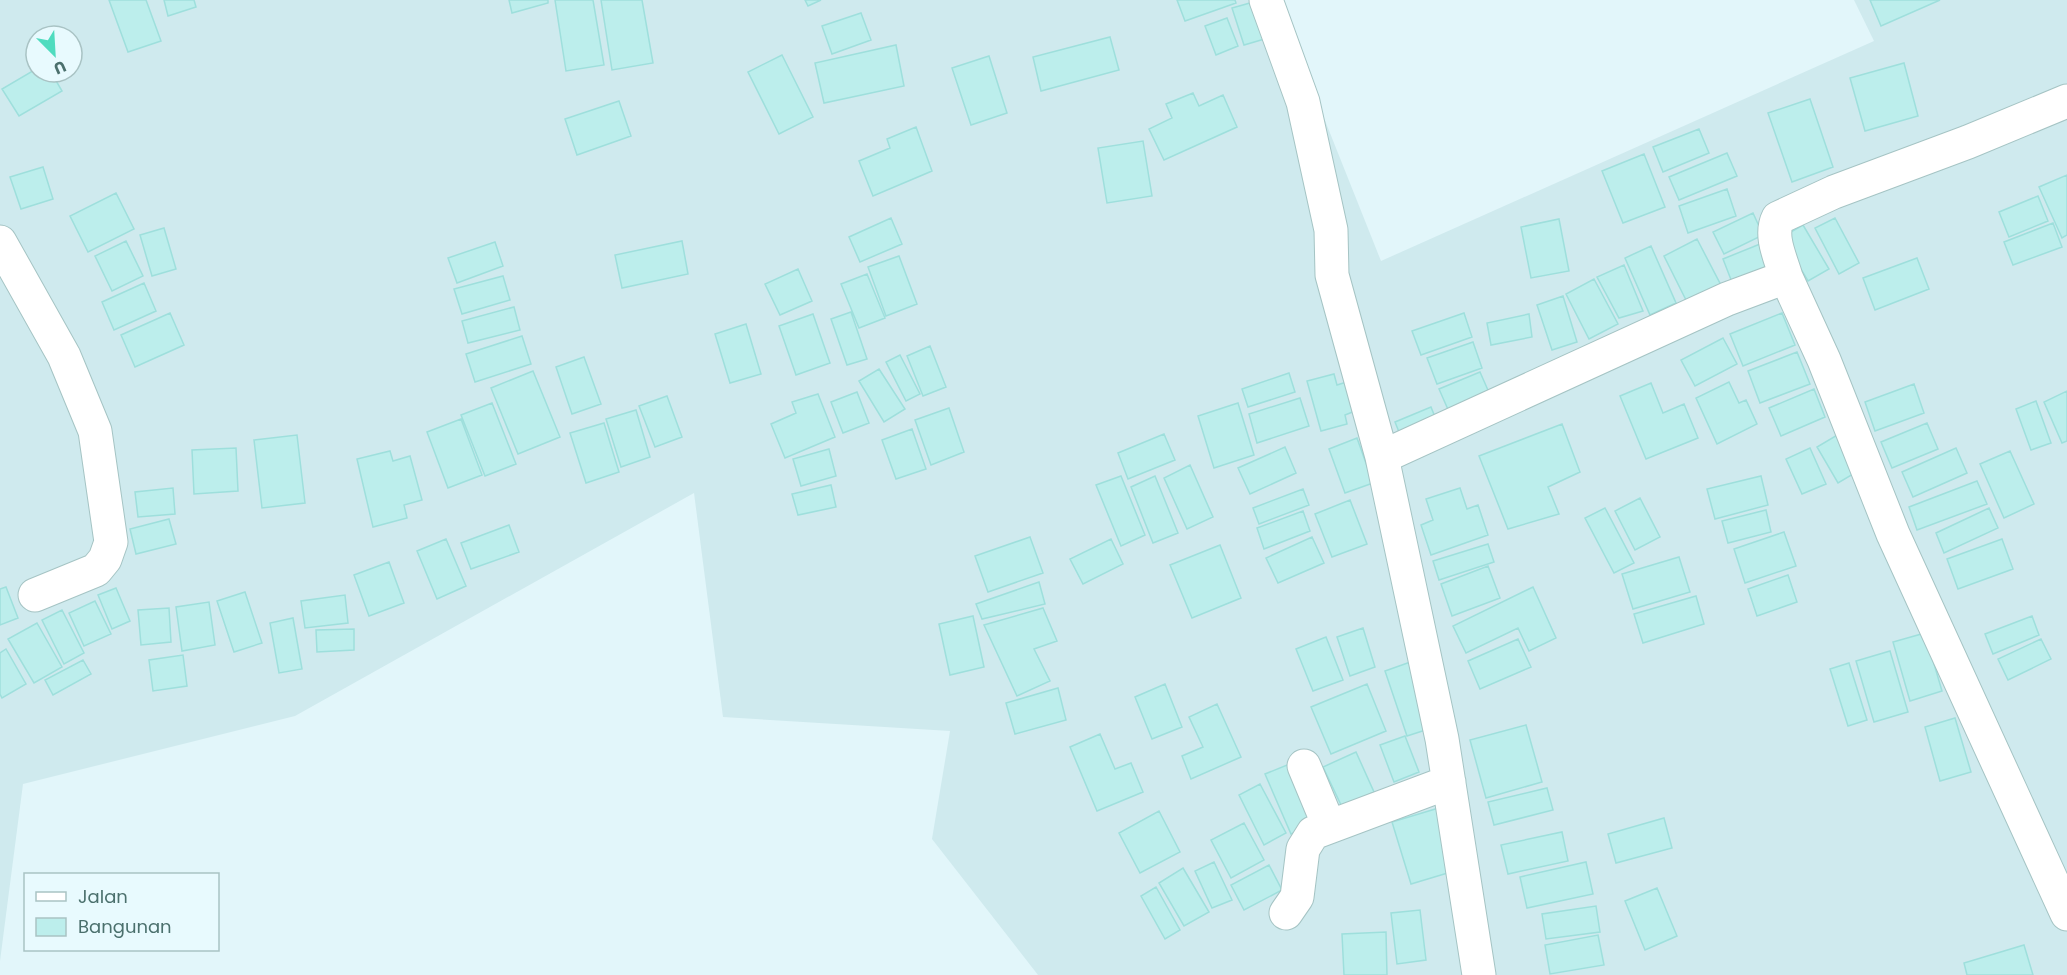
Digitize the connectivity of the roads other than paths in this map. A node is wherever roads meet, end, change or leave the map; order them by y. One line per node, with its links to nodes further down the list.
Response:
1 (1266, 0): 5 (street)
2 (2067, 101): 4 (street)
3 (0, 242): 6 (street)
4 (1786, 277): 5 (street); 11 (street)
5 (1382, 457): 8 (street)
6 (35, 595)
7 (1304, 766): 9 (street)
8 (1449, 782): 9 (street); 12 (street)
9 (1329, 826): 10 (street)
10 (1286, 913)
11 (2067, 914)
12 (1479, 975)

